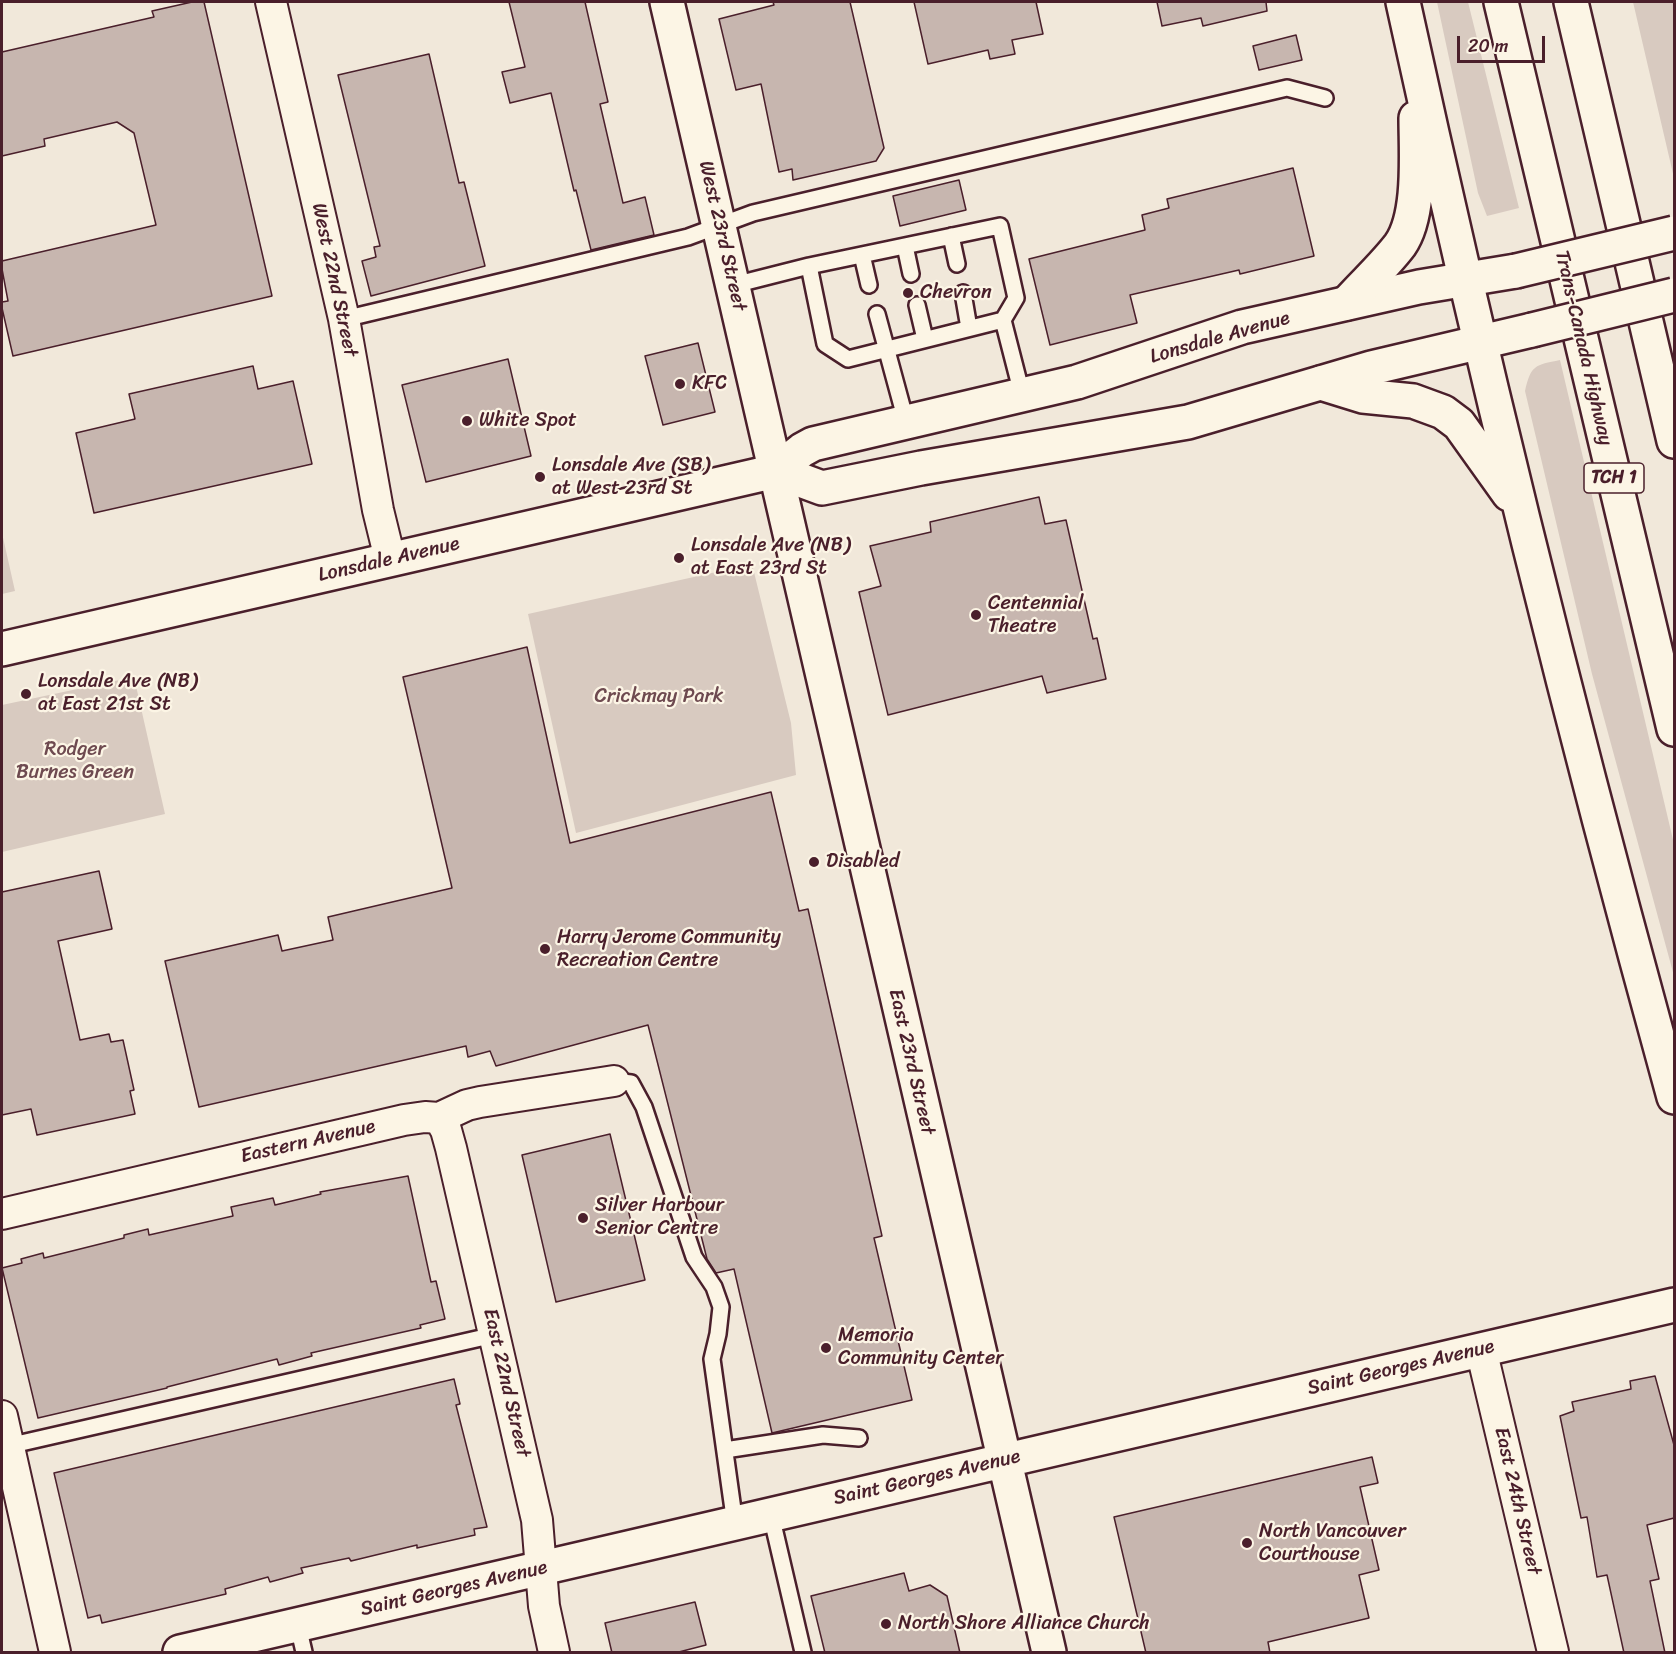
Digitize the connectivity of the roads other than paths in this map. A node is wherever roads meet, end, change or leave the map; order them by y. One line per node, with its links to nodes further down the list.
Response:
1 (272, 2): 24 (street, West 22nd Street)
2 (667, 2): 8 (main road, West 23rd Street)
3 (1403, 2): 6 (main road)
4 (1501, 2): 38 (main road, Trans-Canada Highway / TCH 1)
5 (1571, 2): 33 (main road)
6 (1417, 65): 16 (main road); 21 (main road)
7 (1325, 98): 8 (lane)
8 (719, 225): 17 (main road, West 23rd Street); 24 (lane)
9 (1674, 233): 16 (main road, Lonsdale Avenue, bridge)
10 (951, 236): 11 (lane); 13 (lane); 25 (lane)
11 (905, 246): 12 (lane); 15 (lane)
12 (862, 255): 14 (lane); 18 (lane)
13 (957, 264)
14 (808, 266): 17 (lane); 29 (lane)
15 (911, 274)
16 (1466, 280): 21 (main road, Lonsdale Avenue); 28 (main road)
17 (734, 285): 34 (main road, West 23rd Street)
18 (869, 285)
19 (963, 293): 26 (lane)
20 (1674, 295): 28 (main road, bridge)
21 (1347, 303): 31 (main road, Lonsdale Avenue)
22 (917, 305): 27 (lane)
23 (877, 314): 29 (lane)
24 (344, 319): 36 (street, West 22nd Street)
25 (1003, 320): 26 (lane); 31 (lane)
26 (969, 328): 27 (lane)
27 (925, 339): 29 (lane)
28 (1479, 341): 30 (main road); 35 (main road)
29 (886, 349): 32 (lane)
30 (1321, 383): 34 (main road); 35 (main road)
31 (1022, 394): 32 (main road, Lonsdale Avenue)
32 (906, 421): 34 (main road, Lonsdale Avenue)
33 (1674, 441)
34 (776, 471): 36 (main road, Lonsdale Avenue); 50 (main road, East 23rd Street)
35 (1520, 511): 40 (main road)
36 (390, 559): 37 (main road, Lonsdale Avenue)
37 (2, 649)
38 (1674, 729)
39 (614, 1081): 41 (street, Eastern Avenue); 49 (lane)
40 (1674, 1097)
41 (439, 1118): 42 (street, Eastern Avenue); 44 (street, East 22nd Street)
42 (2, 1214)
43 (1674, 1305): 45 (main road, Saint Georges Avenue)
44 (494, 1335): 48 (lane); 53 (street, East 22nd Street)
45 (1481, 1349): 50 (main road, Saint Georges Avenue); 60 (street, East 24th Street)
46 (2, 1416): 48 (street)
47 (859, 1438): 49 (lane)
48 (8, 1446): 55 (street)
49 (725, 1450): 52 (lane)
50 (1004, 1460): 51 (main road, Saint Georges Avenue); 59 (main road, East 23rd Street)
51 (771, 1515): 52 (main road, Saint Georges Avenue); 58 (lane)
52 (735, 1524): 53 (main road, Saint Georges Avenue)
53 (541, 1569): 54 (main road, Saint Georges Avenue); 57 (street, East 22nd Street)
54 (301, 1639): 56 (main road, Saint Georges Avenue)
55 (55, 1653)
56 (180, 1653)
57 (554, 1653)
58 (803, 1653)
59 (1049, 1653)
60 (1552, 1653)

